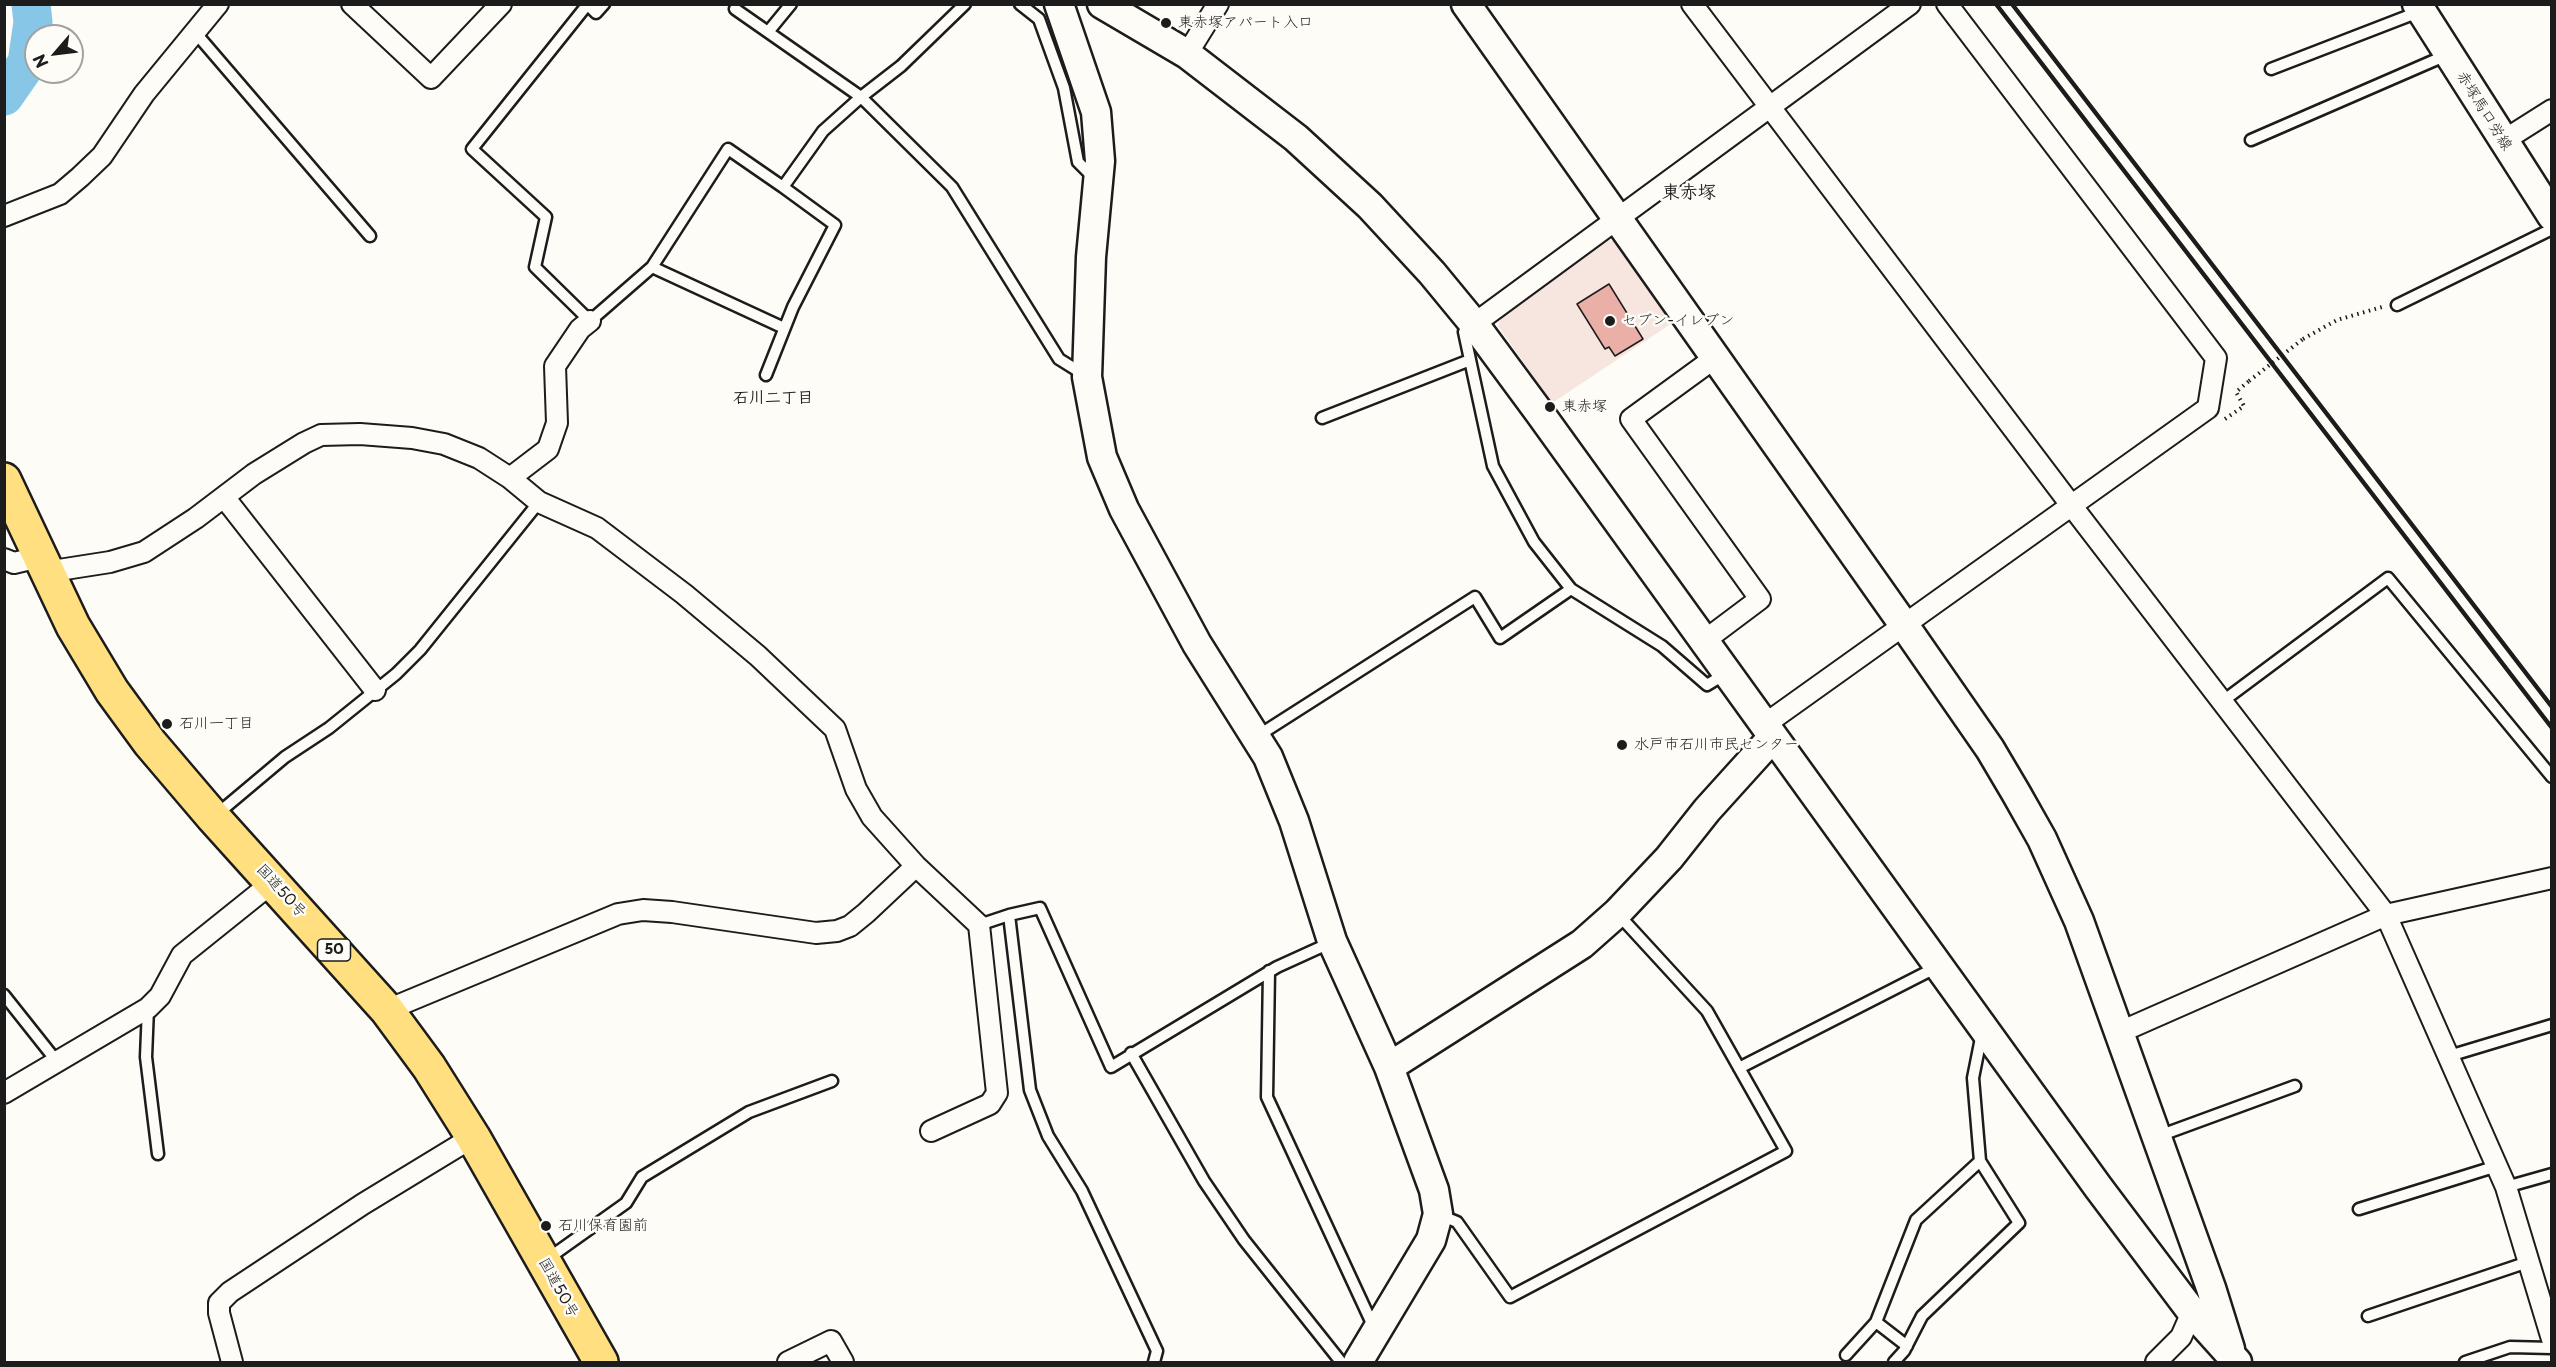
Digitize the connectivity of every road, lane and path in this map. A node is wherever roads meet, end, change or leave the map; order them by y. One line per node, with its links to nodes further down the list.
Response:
1 (218, 4): 18 (street)
2 (352, 4): 3 (street)
3 (501, 4)
4 (604, 4): 15 (lane)
5 (791, 4): 19 (lane)
6 (965, 4): 23 (lane)
7 (1020, 4): 28 (lane)
8 (1059, 4): 28 (street)
9 (1102, 4): 20 (street)
10 (1218, 4): 20 (street)
11 (1466, 4): 32 (street)
12 (1692, 4): 24 (street)
13 (1910, 4): 24 (street)
14 (1947, 4): 50 (street)
15 (587, 5): 37 (lane)
16 (2423, 7): 21 (street, 赤塚馬口労線); 22 (lane)
17 (735, 9): 19 (lane)
18 (194, 32): 30 (street); 34 (lane)
19 (768, 32): 23 (lane)
20 (1187, 54): 38 (street)
21 (2449, 54): 26 (lane); 27 (street, 赤塚馬口労線)
22 (2271, 69)
23 (861, 97): 29 (lane); 43 (lane)
24 (1770, 106): 32 (street); 50 (street)
25 (2552, 110): 27 (street)
26 (2251, 140)
27 (2503, 141): 31 (street, 赤塚馬口労線)
28 (1098, 182): 43 (street)
29 (783, 187): 35 (lane); 39 (lane)
30 (4, 216)
31 (2552, 216)
32 (1619, 219): 38 (street); 40 (street)
33 (2552, 229): 36 (lane)
34 (370, 236)
35 (652, 267): 37 (lane); 39 (lane)
36 (2397, 305): 44 (path, bridge)
37 (590, 321): 46 (street)
38 (1474, 324): 41 (lane); 55 (street)
39 (784, 328): 42 (lane)
40 (1716, 357): 54 (street); 55 (street)
41 (1470, 360): 45 (lane); 53 (lane)
42 (766, 375)
43 (1087, 377): 60 (street)
44 (2244, 406)
45 (1322, 418)
46 (510, 478): 48 (street); 49 (street)
47 (4, 480): 52 (highway, 国道50号 / 50)
48 (224, 497): 52 (street); 57 (street)
49 (539, 502): 57 (lane); 63 (street)
50 (2071, 505): 54 (street); 58 (street)
51 (4, 559): 52 (street)
52 (43, 565): 62 (highway, 国道50号 / 50)
53 (1571, 589): 56 (lane); 60 (lane)
54 (1904, 625): 59 (street); 78 (street)
55 (1704, 641): 56 (street)
56 (1727, 673): 59 (street)
57 (375, 690): 62 (lane)
58 (2223, 701): 61 (lane); 68 (street)
59 (1768, 731): 66 (street); 71 (street)
60 (1256, 737): 70 (street)
61 (2552, 777)
62 (213, 817): 65 (highway, 国道50号 / 50)
63 (916, 866): 69 (street); 75 (street)
64 (2552, 878): 68 (street)
65 (273, 882): 74 (street); 75 (highway, 国道50号 / 50)
66 (1617, 913): 82 (street); 83 (lane)
67 (1009, 915): 69 (lane); 79 (lane); 112 (lane)
68 (2386, 915): 78 (street); 80 (street)
69 (979, 925): 87 (street)
70 (1332, 941): 72 (lane); 82 (street)
71 (1938, 966): 77 (street); 83 (lane)
72 (1269, 972): 79 (lane); 102 (lane)
73 (4, 995): 81 (lane)
74 (148, 1008): 81 (street); 90 (lane)
75 (387, 1010): 88 (highway, 国道50号 / 50)
76 (2552, 1025): 80 (lane)
77 (1983, 1027): 91 (lane); 99 (street)
78 (2118, 1033): 89 (street)
79 (1131, 1053): 113 (lane)
80 (2449, 1056): 92 (street)
81 (58, 1063): 86 (street)
82 (1389, 1067): 96 (street)
83 (1739, 1068): 96 (lane)
84 (832, 1081): 97 (lane)
85 (2295, 1086): 89 (lane)
86 (4, 1094)
87 (931, 1131)
88 (473, 1137): 97 (highway, 国道50号 / 50); 108 (street)
89 (2156, 1137): 107 (street)
90 (158, 1154)
91 (1980, 1161): 101 (lane); 104 (lane)
92 (2497, 1166): 94 (street); 95 (lane)
93 (2552, 1174): 94 (lane)
94 (2506, 1187): 98 (street)
95 (2359, 1209)
96 (1438, 1214): 102 (street)
97 (543, 1262): 109 (highway, 国道50号 / 50)
98 (2528, 1262): 100 (lane); 103 (street)
99 (2192, 1312): 107 (street); 116 (street)
100 (2368, 1316)
101 (1876, 1322): 104 (lane); 106 (lane)
102 (1376, 1333): 114 (street)
103 (2552, 1339)
104 (1907, 1346): 115 (lane)
105 (2552, 1348): 117 (lane)
106 (1846, 1355)
107 (2234, 1361)
108 (232, 1362)
109 (601, 1362)
110 (788, 1362): 111 (street)
111 (843, 1362)
112 (1154, 1362)
113 (1341, 1362)
114 (1358, 1362)
115 (1894, 1362)
116 (2156, 1362)
117 (2464, 1362)

